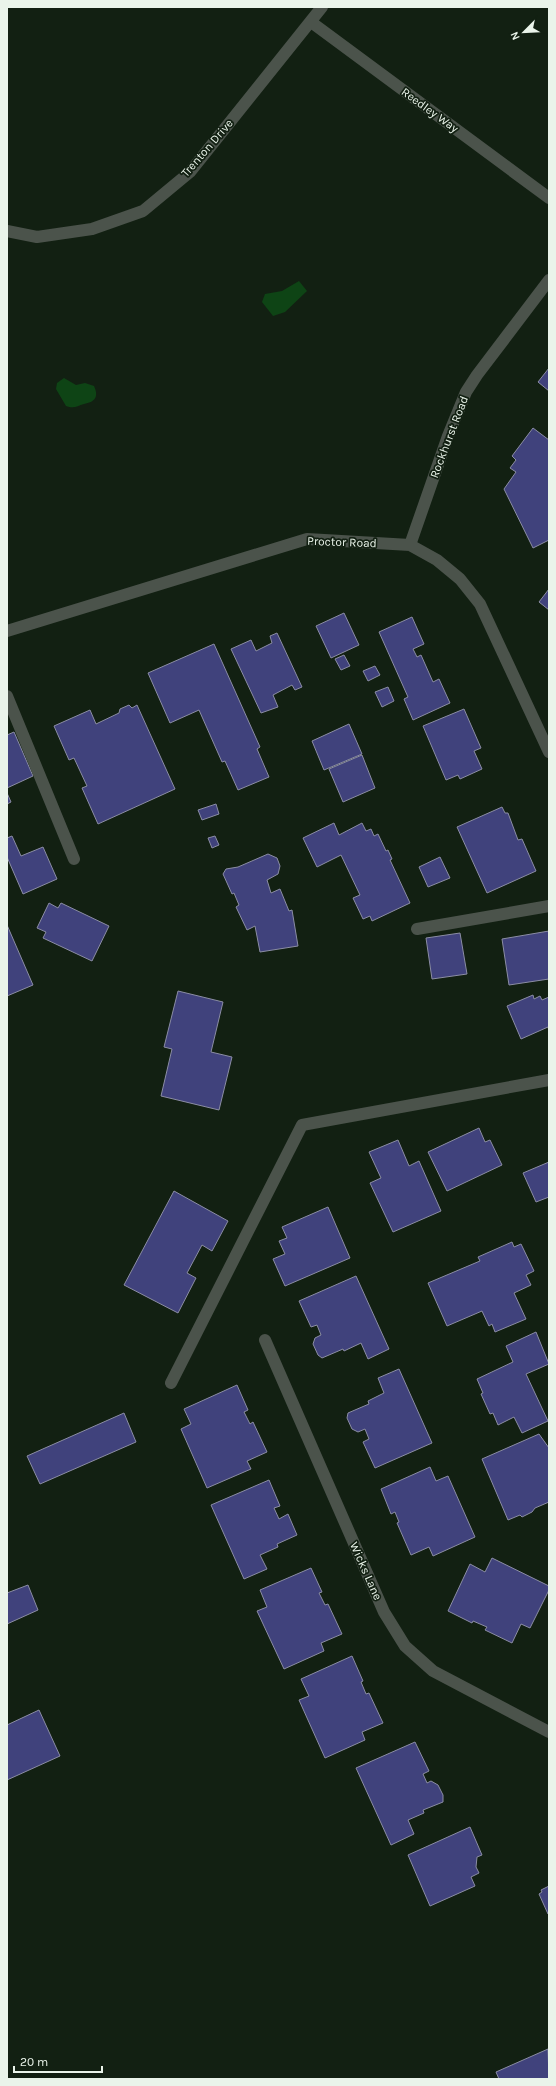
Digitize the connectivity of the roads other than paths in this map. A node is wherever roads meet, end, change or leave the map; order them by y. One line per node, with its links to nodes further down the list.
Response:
1 (322, 7): 2 (street, Trenton Drive)
2 (311, 22): 3 (street, Reedley Way); 4 (street, Trenton Drive)
3 (549, 198)
4 (7, 231)
5 (549, 280): 6 (street, Rockhurst Road)
6 (410, 545): 7 (street, Proctor Road); 9 (street, Proctor Road)
7 (7, 631)
8 (7, 696): 10 (street)
9 (549, 752)
10 (74, 859)
11 (549, 906): 12 (street)
12 (417, 929)
13 (549, 1080): 15 (street)
14 (265, 1340): 16 (street, Wicks Lane)
15 (171, 1383)
16 (549, 1732)

